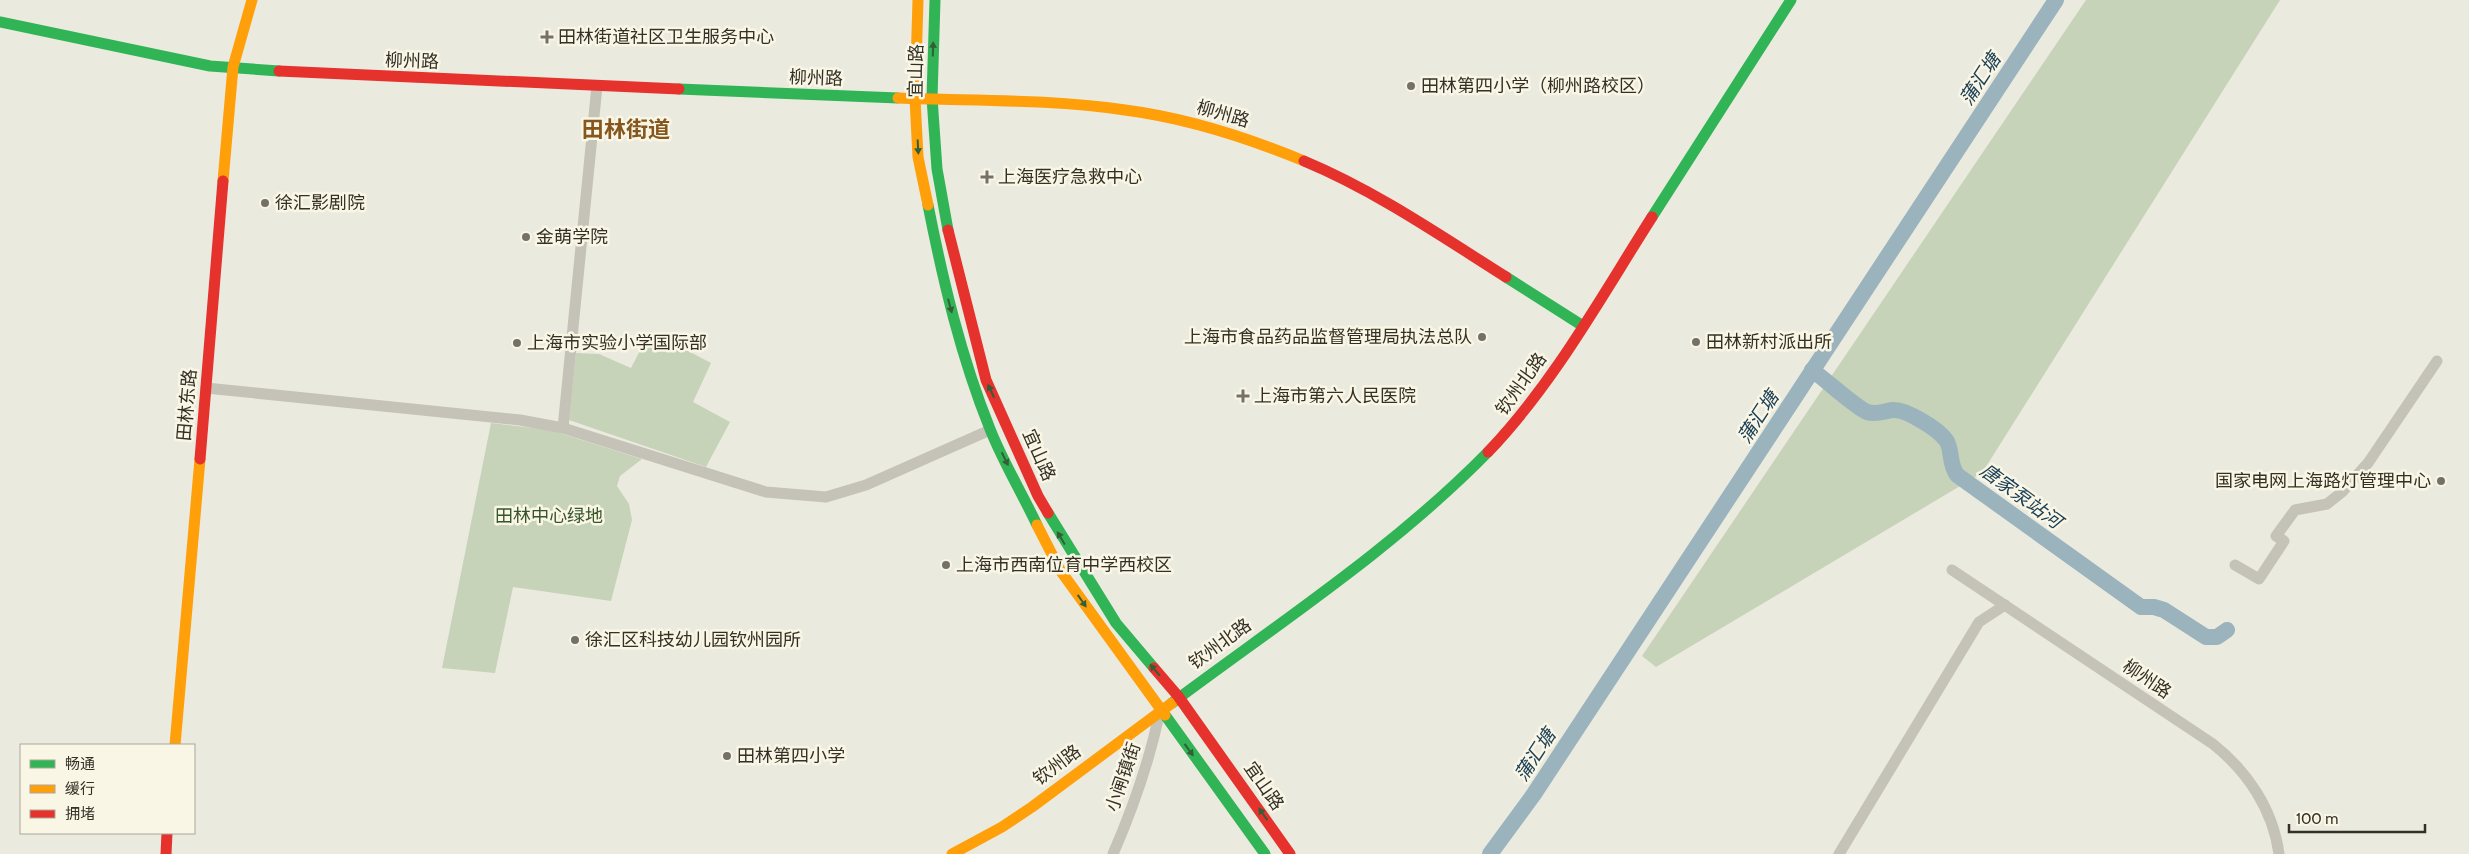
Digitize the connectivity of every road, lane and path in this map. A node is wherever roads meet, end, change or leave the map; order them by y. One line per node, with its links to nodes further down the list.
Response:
1 (252, 0): 6 (street, 田林东路)
2 (918, 0): 8 (street, 宜山路)
3 (935, 0): 9 (street, 宜山路, one-way to 3)
4 (1791, 0): 10 (street, 钦州北路)
5 (0, 22): 6 (street, 柳州路)
6 (233, 67): 7 (street, 柳州路); 12 (street, 田林东路)
7 (597, 86): 8 (street, 柳州路); 13 (street)
8 (915, 98): 9 (street, 柳州路); 14 (street, 宜山路, one-way to 14)
9 (932, 98): 10 (street, 柳州路); 18 (street, 宜山路, one-way to 9)
10 (1583, 326): 18 (street, 钦州北路)
11 (2437, 362): 15 (street)
12 (206, 388): 13 (street); 20 (street, 田林东路)
13 (563, 428): 14 (street)
14 (990, 430): 19 (street, 宜山路, one-way to 19)
15 (2235, 564)
16 (1952, 570): 17 (street, 柳州路)
17 (2005, 605): 27 (street); 28 (street, 柳州路)
18 (1178, 696): 19 (street, 钦州路); 26 (street, 宜山路, one-way to 18)
19 (1160, 710): 23 (street, 钦州路); 24 (street, 小闸镇街); 25 (street, 宜山路, one-way to 25)
20 (175, 744)
21 (167, 834): 22 (street)
22 (166, 854)
23 (952, 854)
24 (1113, 854)
25 (1265, 854)
26 (1290, 854)
27 (1838, 854)
28 (2279, 854)

